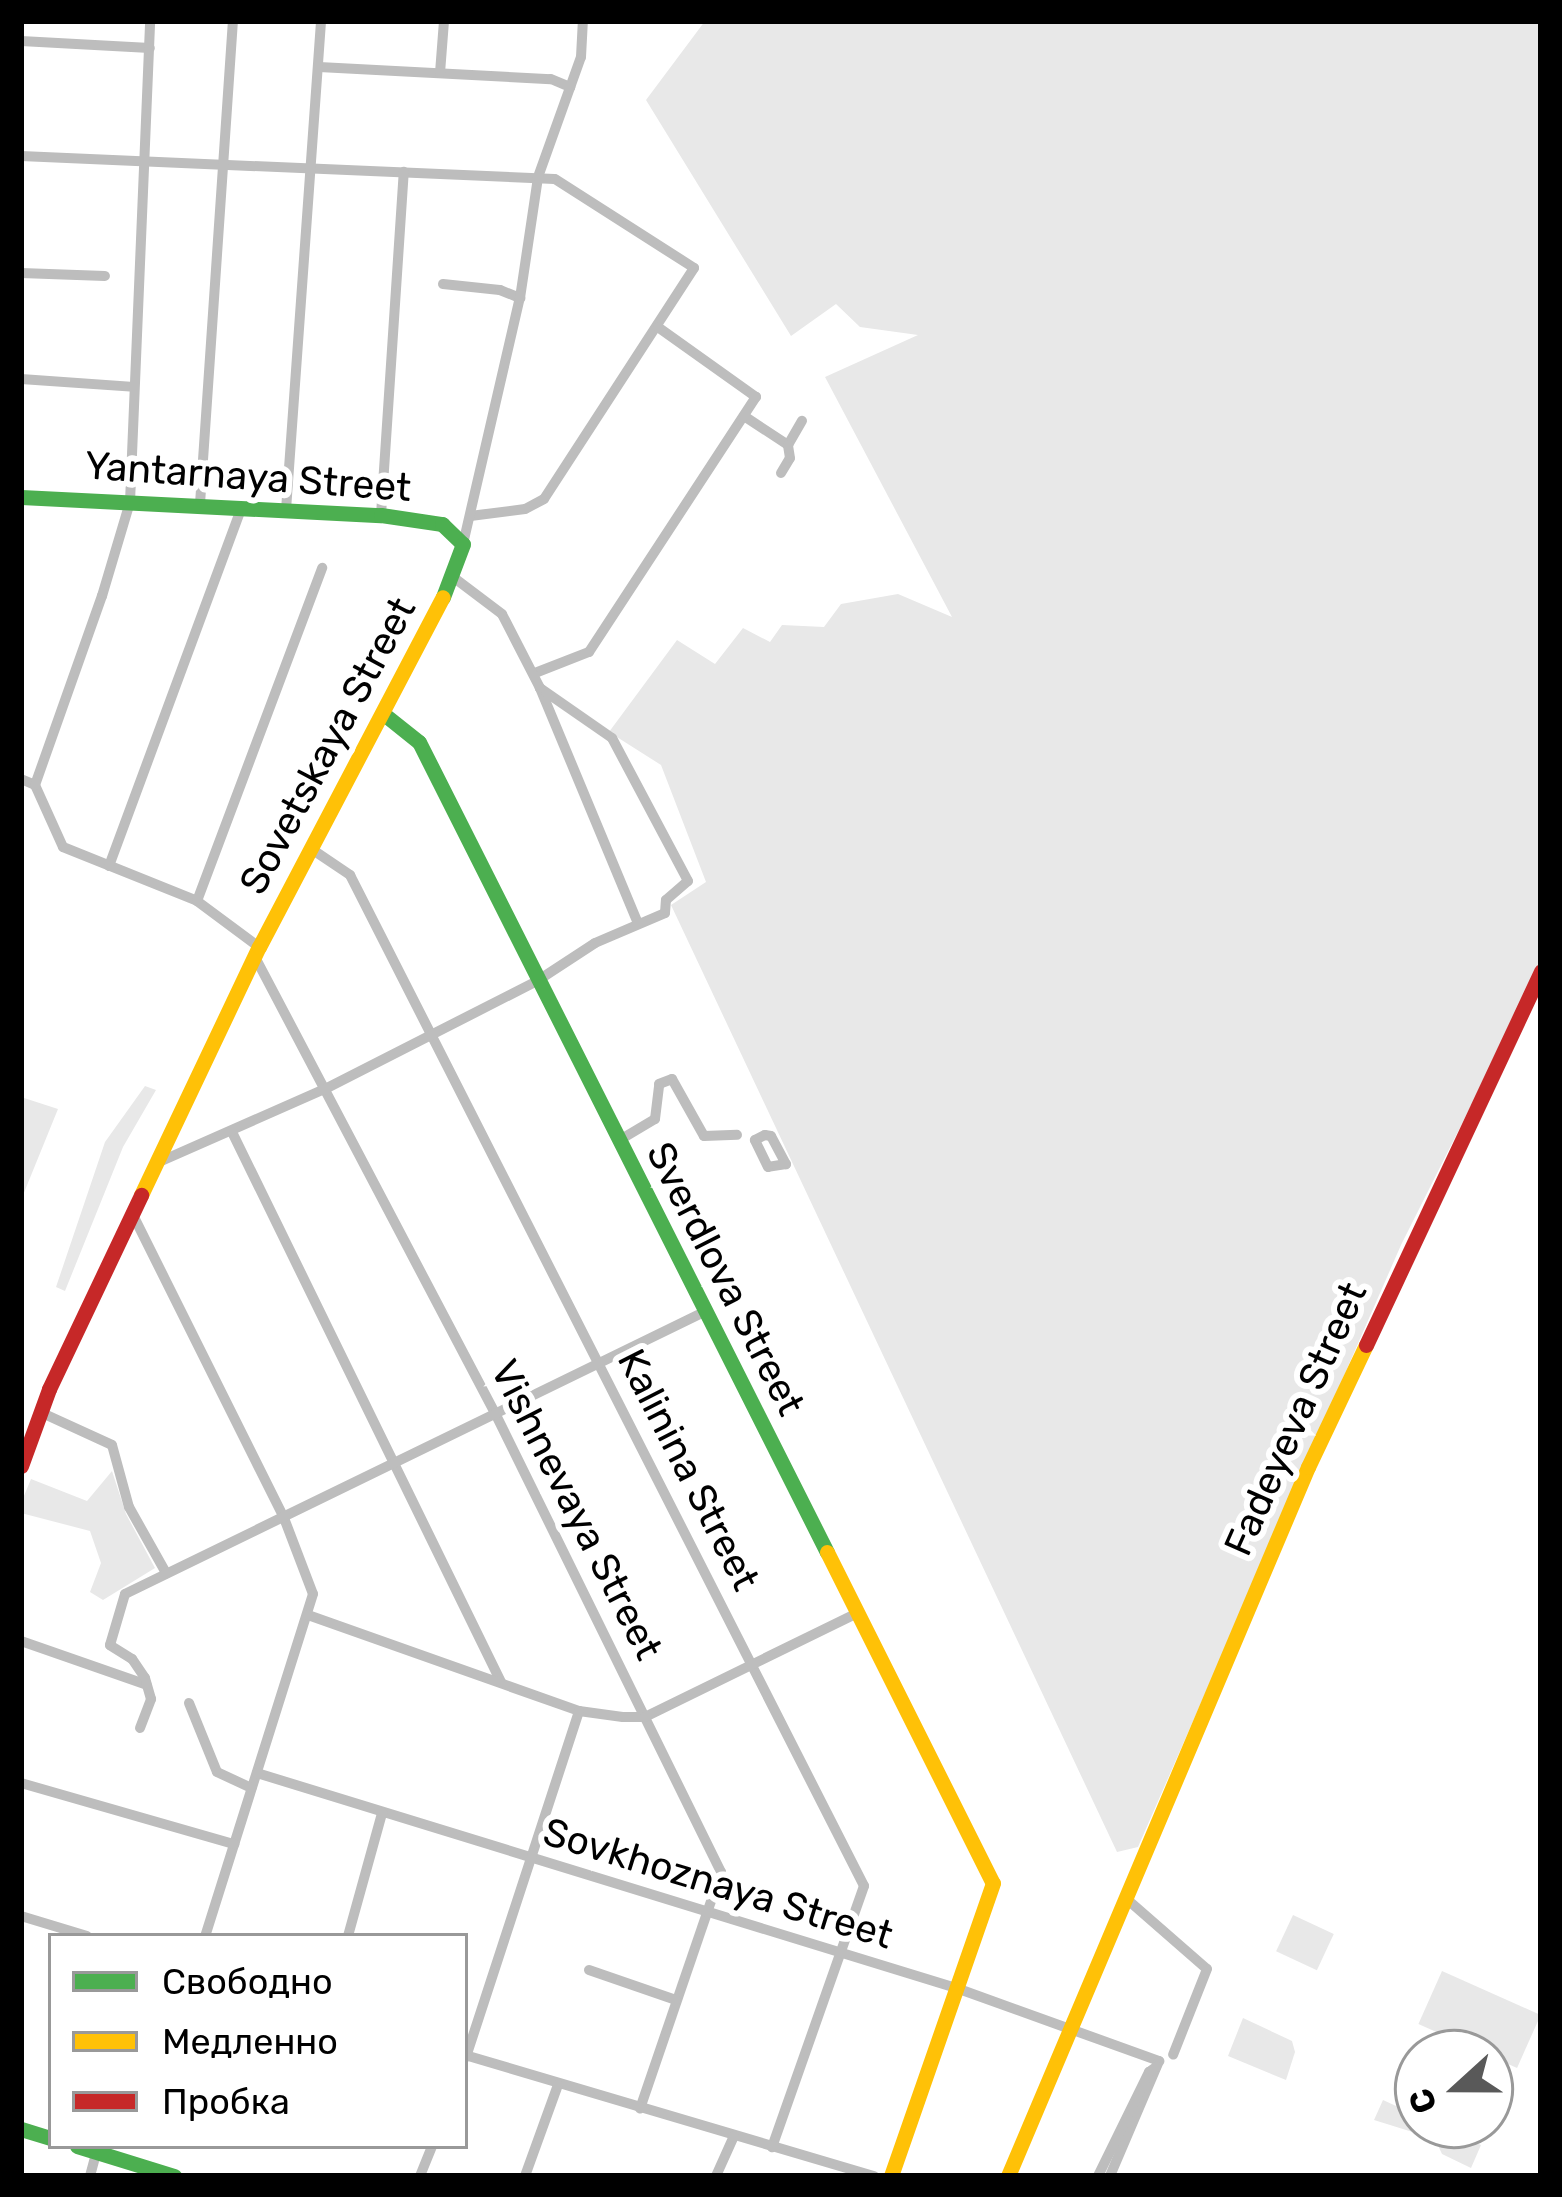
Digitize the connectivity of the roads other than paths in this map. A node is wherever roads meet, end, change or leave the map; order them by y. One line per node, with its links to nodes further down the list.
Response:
1 (151, 21): 7 (street)
2 (232, 21): 13 (street)
3 (321, 21): 8 (street)
4 (444, 21): 9 (street)
5 (583, 21): 10 (street, Sovetskaya Street)
6 (21, 41): 7 (street)
7 (150, 48): 12 (street)
8 (319, 67): 9 (street); 14 (street)
9 (440, 73): 10 (street)
10 (570, 87): 16 (street, Sovetskaya Street)
11 (21, 156): 12 (street)
12 (146, 162): 13 (street); 23 (street)
13 (227, 166): 14 (street); 30 (street)
14 (314, 166): 15 (street); 32 (street)
15 (404, 172): 16 (street); 33 (street)
16 (538, 177): 20 (street, Sovetskaya Street); 21 (street)
17 (21, 273): 18 (street)
18 (105, 276)
19 (443, 284): 20 (street)
20 (520, 298): 34 (street, Sovetskaya Street)
21 (658, 327): 24 (street); 34 (street)
22 (21, 379): 23 (street)
23 (134, 387): 29 (street)
24 (744, 416): 26 (street); 38 (street)
25 (802, 422): 26 (street)
26 (788, 445): 27 (street)
27 (781, 472)
28 (21, 497): 29 (street, Yantarnaya Street)
29 (130, 502): 30 (street, Yantarnaya Street); 42 (street)
30 (200, 504): 31 (street, Yantarnaya Street)
31 (242, 507): 32 (street, Yantarnaya Street); 44 (street)
32 (286, 510): 33 (street, Yantarnaya Street)
33 (381, 514): 35 (street, Yantarnaya Street)
34 (470, 517): 35 (street, Sovetskaya Street)
35 (463, 544): 37 (street, Sovetskaya Street)
36 (322, 568): 45 (street)
37 (453, 577): 38 (street); 40 (street, Sovetskaya Street)
38 (535, 673): 39 (street)
39 (540, 688): 46 (street); 46 (street)
40 (385, 715): 43 (street, Sovetskaya Street); 49 (street, Sverdlova Street)
41 (21, 778): 42 (street)
42 (35, 785): 44 (street)
43 (313, 850): 47 (street, Sovetskaya Street); 50 (street, Kalinina Street)
44 (109, 866): 45 (street)
45 (197, 901): 47 (street)
46 (637, 921): 49 (street)
47 (257, 952): 51 (street, Vishnevaya Street); 55 (street, Sovetskaya Street)
48 (1541, 971): 81 (street, Fadeyeva Street)
49 (537, 981): 50 (street); 54 (street, Sverdlova Street)
50 (430, 1033): 51 (street); 58 (street, Kalinina Street)
51 (327, 1088): 52 (street); 60 (street, Vishnevaya Street)
52 (232, 1132): 55 (street); 61 (street)
53 (737, 1135): 54 (street)
54 (618, 1141): 57 (street, Sverdlova Street)
55 (159, 1162): 56 (street, Sovetskaya Street)
56 (133, 1216): 59 (street, Sovetskaya Street); 63 (street)
57 (704, 1312): 58 (street); 65 (street, Sverdlova Street)
58 (600, 1363): 60 (street); 68 (street, Kalinina Street)
59 (40, 1412): 62 (street, Sovetskaya Street); 64 (street)
60 (496, 1415): 61 (street); 73 (street, Vishnevaya Street)
61 (392, 1464): 63 (street); 69 (street)
62 (21, 1466)
63 (284, 1518): 64 (street); 66 (street)
64 (166, 1573): 70 (street)
65 (857, 1613): 68 (street); 89 (street, Sverdlova Street)
66 (308, 1615): 69 (street); 75 (street)
67 (21, 1641): 70 (street)
68 (754, 1666): 73 (street); 87 (street, Kalinina Street)
69 (501, 1682): 72 (street)
70 (147, 1685): 74 (street)
71 (189, 1703): 77 (street)
72 (579, 1711): 73 (street); 80 (street)
73 (645, 1717): 82 (street, Vishnevaya Street)
74 (140, 1728)
75 (257, 1773): 77 (street); 78 (street, Sovkhoznaya Street)
76 (21, 1783): 79 (street)
77 (252, 1788): 79 (street)
78 (382, 1813): 80 (street, Sovkhoznaya Street); 86 (street)
79 (234, 1844): 85 (street)
80 (531, 1860): 82 (street, Sovkhoznaya Street); 92 (street)
81 (1129, 1900): 91 (street, Fadeyeva Street); 93 (street)
82 (707, 1911): 87 (street, Sovkhoznaya Street); 90 (street, Vishnevaya Street)
83 (21, 1916): 84 (street)
84 (77, 1933)
85 (207, 1933)
86 (349, 1933)
87 (841, 1952): 89 (street, Sovkhoznaya Street); 99 (street, Kalinina Street)
88 (589, 1970): 90 (street)
89 (958, 1989): 91 (street, Sovkhoznaya Street); 106 (street)
90 (676, 2000): 97 (street, Vishnevaya Street)
91 (1071, 2030): 95 (street, Sovkhoznaya Street); 107 (street)
92 (468, 2051)
93 (1173, 2055)
94 (468, 2058): 96 (street)
95 (1158, 2064): 108 (street); 109 (street)
96 (558, 2085): 97 (street); 103 (street)
97 (640, 2109): 98 (street)
98 (734, 2136): 99 (street); 104 (street)
99 (772, 2147): 105 (street)
100 (97, 2149): 101 (street); 102 (street)
101 (90, 2176)
102 (174, 2176)
103 (525, 2176)
104 (716, 2176)
105 (874, 2176)
106 (891, 2176)
107 (1008, 2176)
108 (1098, 2176)
109 (1109, 2176)

